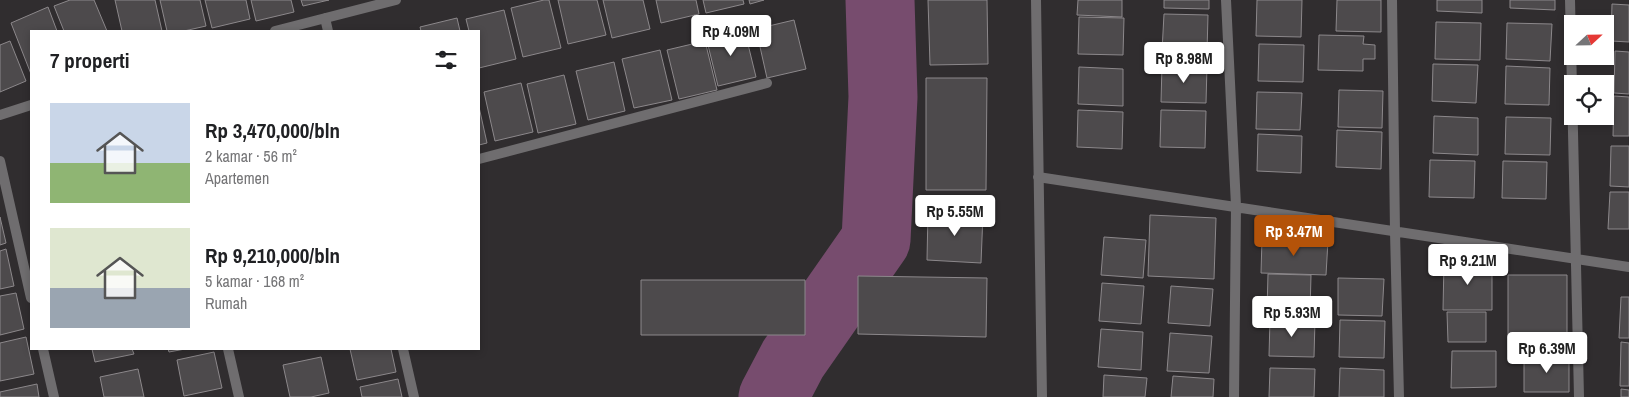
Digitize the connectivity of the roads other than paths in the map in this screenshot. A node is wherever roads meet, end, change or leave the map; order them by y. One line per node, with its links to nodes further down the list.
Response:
1 (396, 0): 6 (street)
2 (1036, 0): 14 (street)
3 (1226, 0): 15 (street)
4 (1392, 0): 16 (street)
5 (1570, 0): 17 (street)
6 (325, 18): 7 (street); 8 (street)
7 (279, 30)
8 (328, 30)
9 (766, 83): 12 (street)
10 (30, 105): 11 (street)
11 (0, 115)
12 (480, 159)
13 (0, 161): 19 (street)
14 (1038, 177): 15 (street); 26 (street)
15 (1236, 206): 16 (street); 27 (street)
16 (1395, 232): 17 (street); 28 (street)
17 (1575, 259): 18 (street); 29 (street)
18 (1629, 267)
19 (30, 294)
20 (43, 350): 23 (street)
21 (228, 350): 24 (street)
22 (403, 350): 25 (street)
23 (54, 397)
24 (239, 397)
25 (414, 397)
26 (1042, 397)
27 (1234, 397)
28 (1399, 397)
29 (1579, 397)

